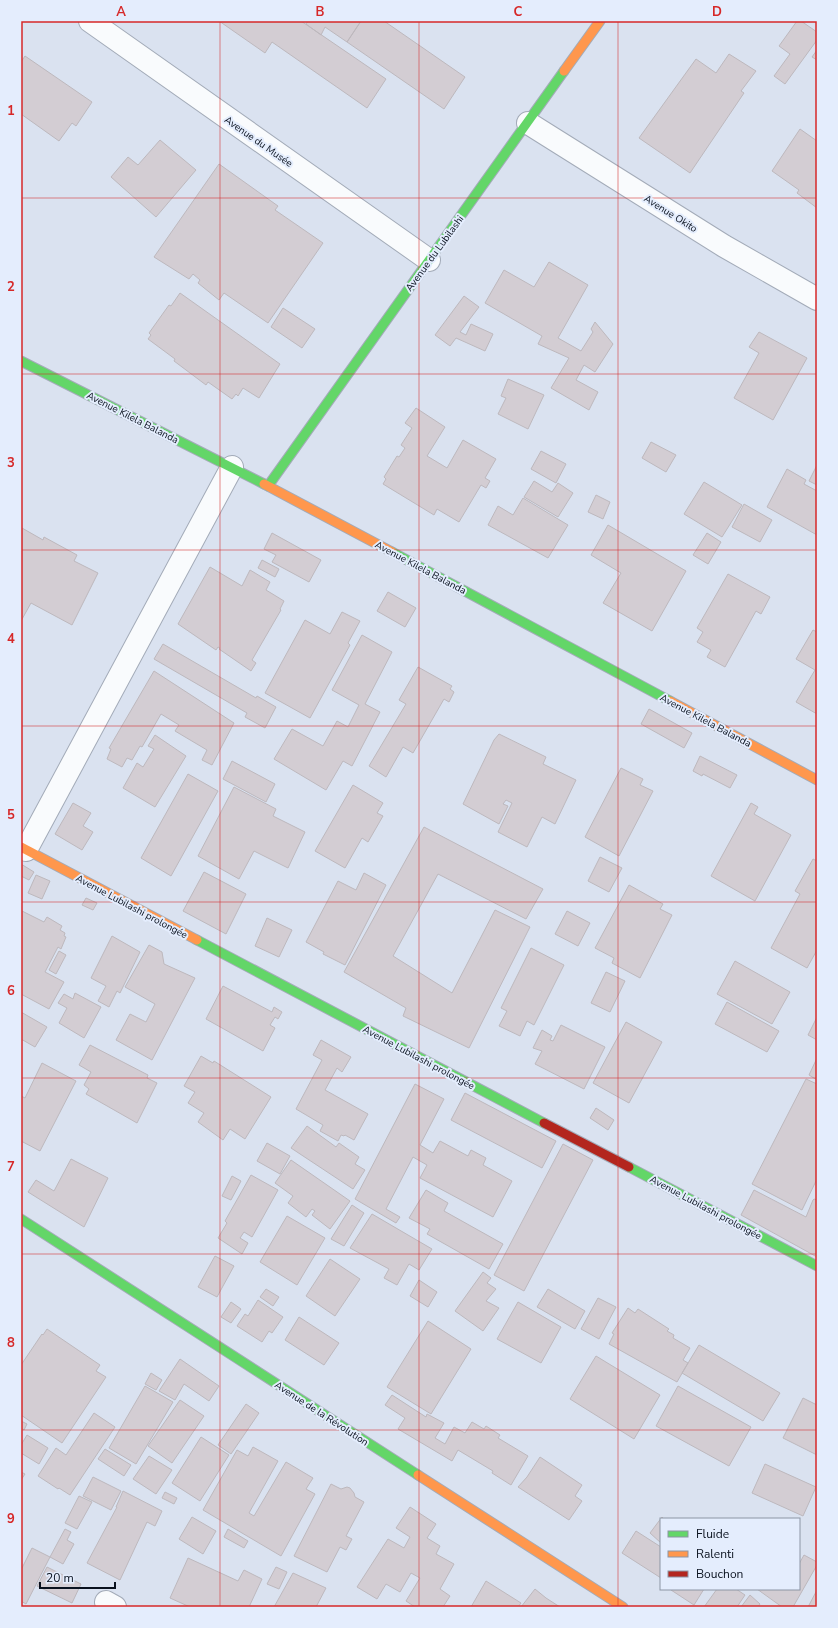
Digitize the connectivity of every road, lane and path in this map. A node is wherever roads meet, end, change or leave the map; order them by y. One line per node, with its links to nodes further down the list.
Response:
1 (90, 21): 4 (street, Avenue du Musée)
2 (600, 21): 3 (street, Avenue du Lubilashi)
3 (528, 123): 4 (street, Avenue du Lubilashi); 5 (street, Avenue Okito)
4 (429, 260): 8 (street, Avenue du Lubilashi)
5 (817, 299)
6 (21, 361): 7 (street, Avenue Kilela Balanda)
7 (232, 467): 8 (street, Avenue Kilela Balanda); 10 (street)
8 (268, 486): 9 (street, Avenue Kilela Balanda)
9 (817, 780)
10 (23, 849): 12 (street, Avenue Lubilashi prolongée)
11 (21, 1220): 13 (street, Avenue de la Révolution)
12 (817, 1266)
13 (623, 1607)

